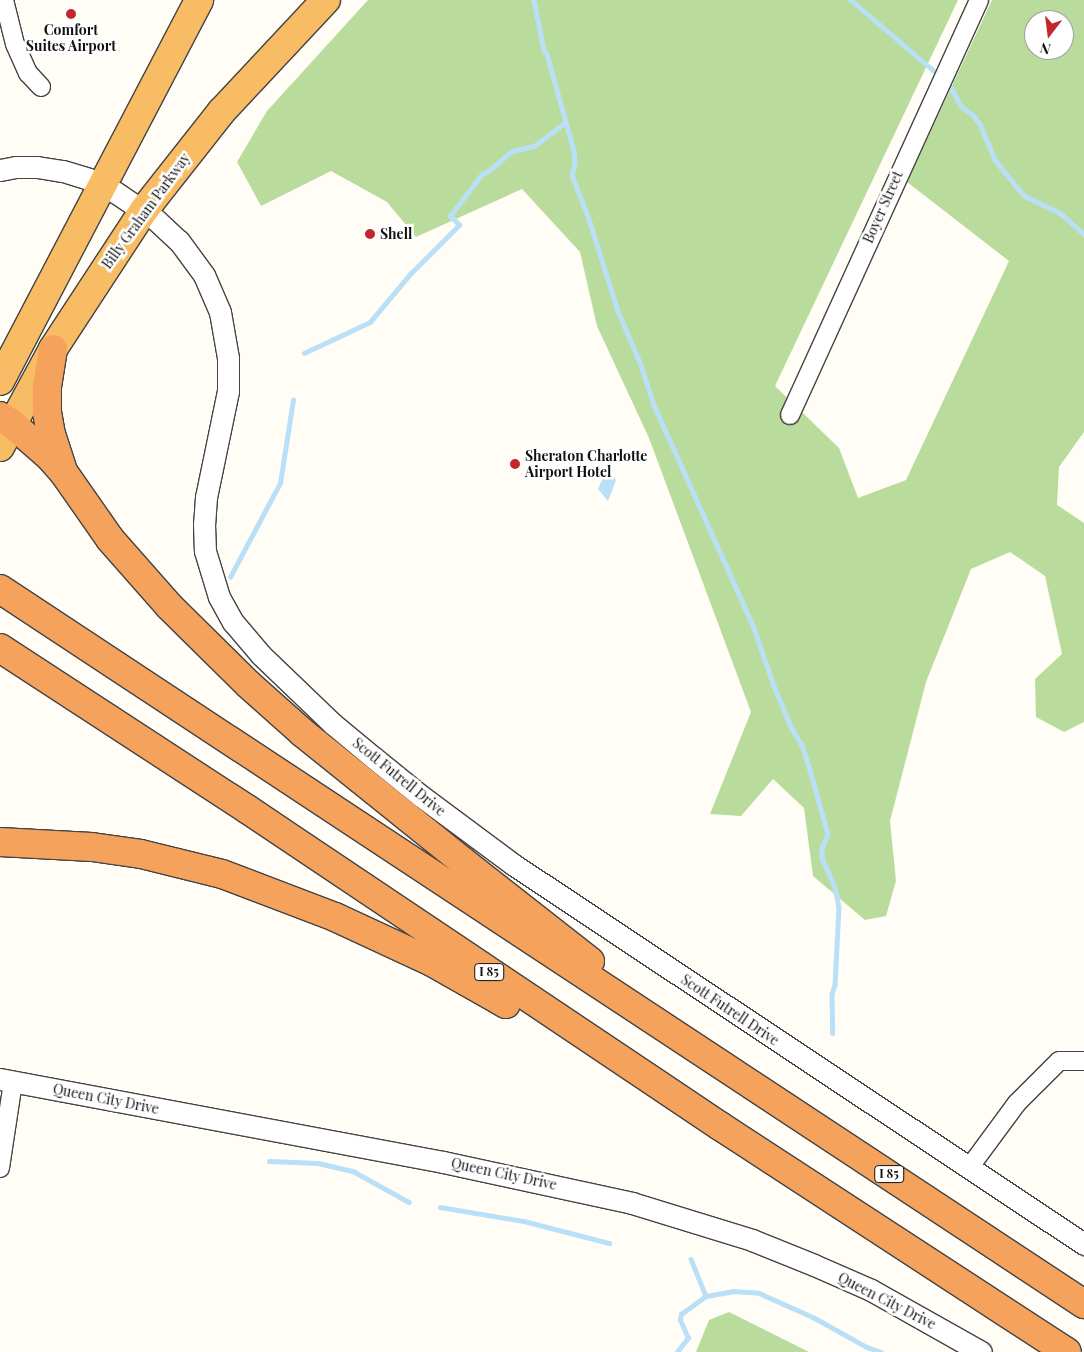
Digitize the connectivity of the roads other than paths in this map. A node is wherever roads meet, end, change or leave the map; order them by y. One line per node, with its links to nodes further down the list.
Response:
1 (4, 0): 5 (street)
2 (199, 0): 7 (highway)
3 (326, 0): 8 (highway, Billy Graham Parkway)
4 (979, 0): 11 (street, Boyer Street)
5 (41, 87)
6 (0, 170): 7 (street, Scott Futrell Drive)
7 (100, 185): 8 (street, Scott Futrell Drive); 10 (highway)
8 (144, 210): 9 (highway, Billy Graham Parkway); 23 (street, Scott Futrell Drive)
9 (53, 349): 12 (highway, Billy Graham Parkway); 14 (highway)
10 (0, 380)
11 (790, 416)
12 (6, 420): 13 (highway, Billy Graham Parkway); 14 (highway)
13 (0, 448)
14 (64, 473): 18 (highway)
15 (0, 589): 18 (highway, I 85)
16 (0, 648): 21 (highway, I 85)
17 (0, 842): 21 (highway)
18 (692, 1047): 25 (highway, I 85)
19 (1084, 1061): 23 (street)
20 (6, 1080): 22 (street); 26 (street, Queen City Drive)
21 (720, 1126): 27 (highway, I 85)
22 (0, 1168)
23 (969, 1168): 24 (street, Scott Futrell Drive)
24 (1084, 1244)
25 (1084, 1304)
26 (981, 1352)
27 (1067, 1352)

